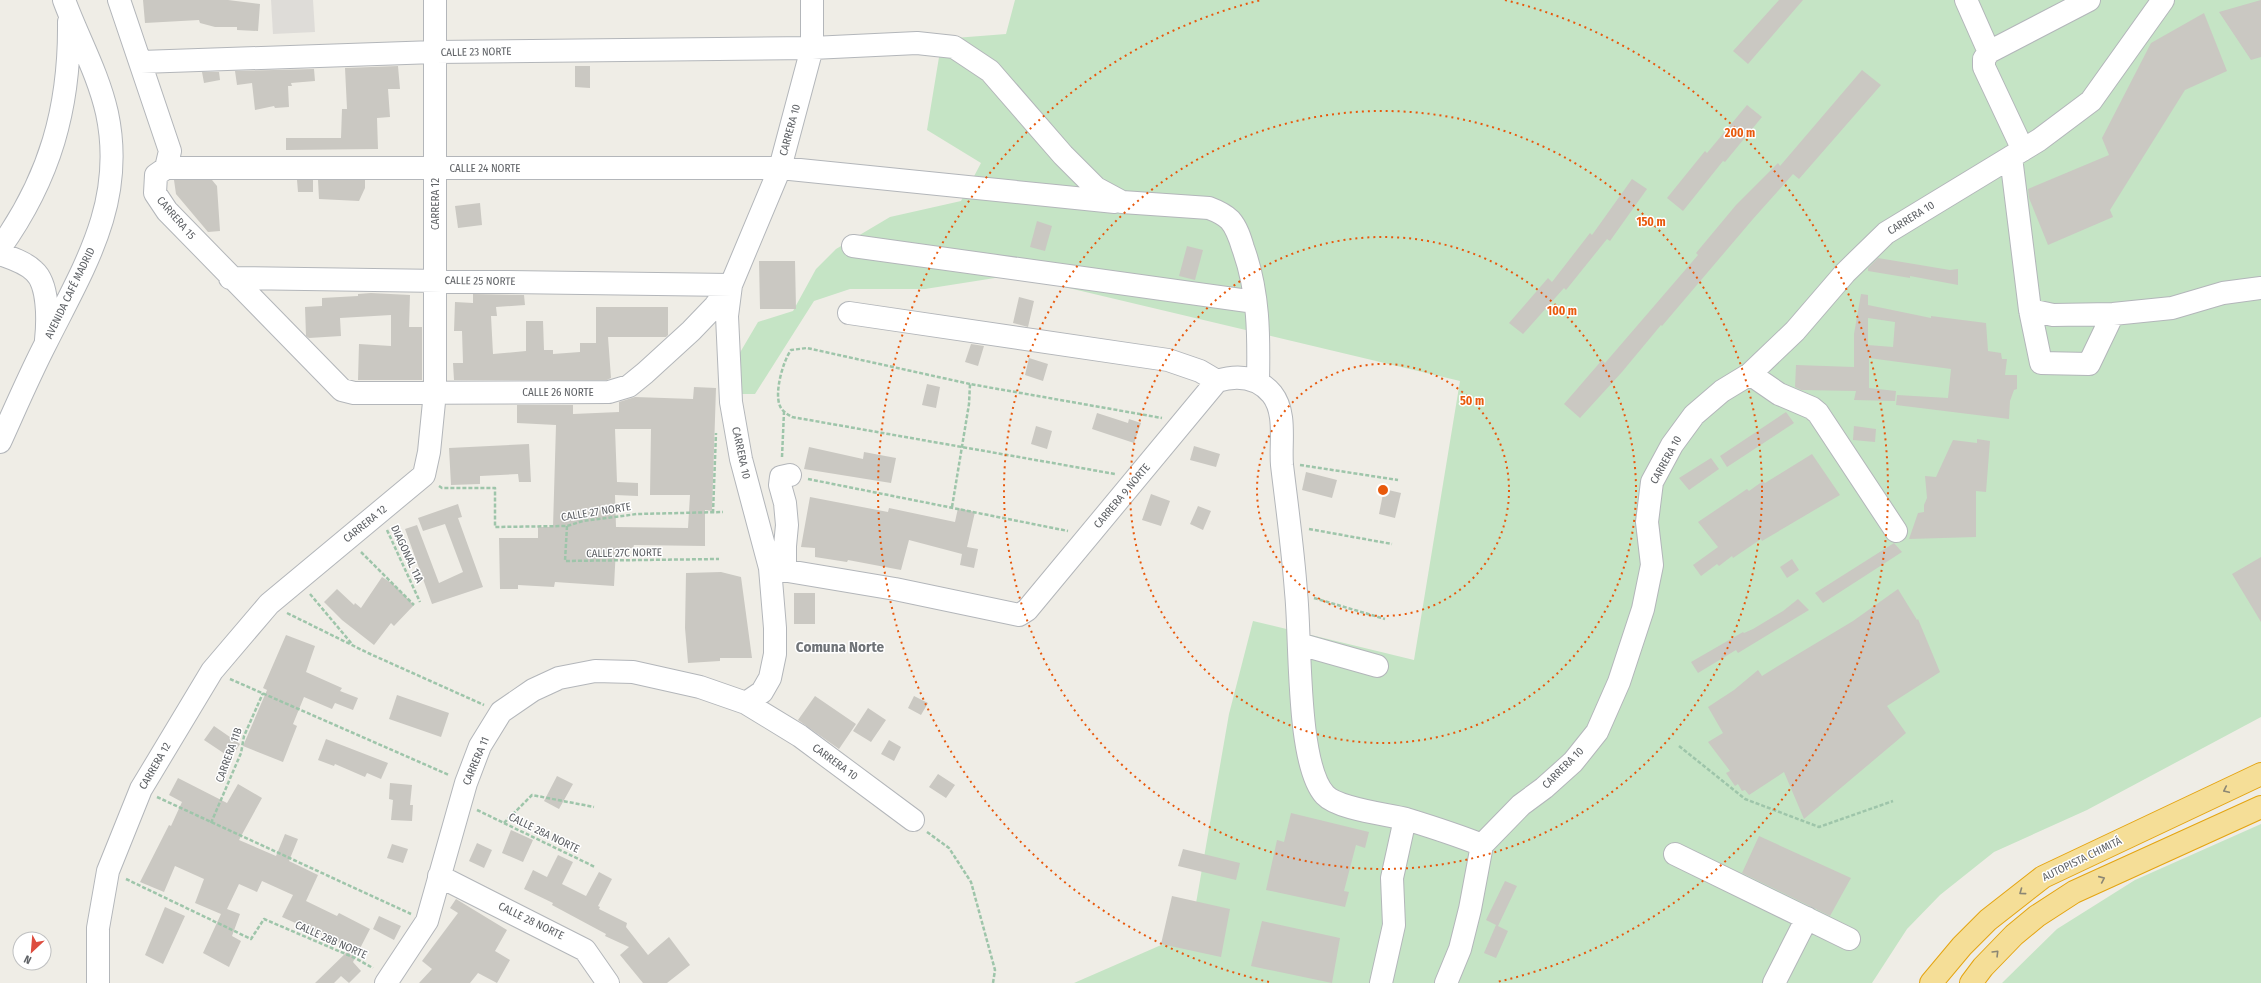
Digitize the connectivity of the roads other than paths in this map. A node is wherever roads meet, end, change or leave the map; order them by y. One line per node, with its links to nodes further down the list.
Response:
1 (119, 0): 11 (street, CARRERA 15)
2 (434, 0): 9 (street, CARRERA 12)
3 (812, 0): 8 (street, CARRERA 10)
4 (1966, 0): 10 (street)
5 (2089, 0): 10 (street)
6 (2164, 0): 12 (street, CARRERA 10)
7 (67, 7): 18 (street); 28 (street, AVENIDA CAFÉ MADRID)
8 (812, 48): 9 (street, CALLE 23 NORTE); 15 (street, CARRERA 10); 16 (street, CALLE 23 NORTE)
9 (435, 52): 11 (street, CALLE 23 NORTE); 14 (street, CARRERA 12)
10 (1989, 52): 12 (street)
11 (141, 62): 13 (street, CARRERA 15)
12 (2017, 154): 25 (street); 29 (street, CARRERA 10)
13 (166, 168): 14 (street, CALLE 24 NORTE); 20 (street, CARRERA 15)
14 (435, 168): 15 (street, CALLE 24 NORTE); 21 (street, CARRERA 12)
15 (780, 168): 16 (street, CALLE 24 NORTE); 22 (street, CARRERA 10)
16 (1122, 202): 24 (street, CALLE 24 NORTE)
17 (853, 246): 24 (street)
18 (0, 248)
19 (0, 254): 28 (street)
20 (230, 278): 21 (street, CALLE 25 NORTE); 32 (street, CARRERA 15)
21 (435, 280): 22 (street, CALLE 25 NORTE); 33 (street, CARRERA 12)
22 (731, 285): 33 (street, CALLE 26 NORTE); 37 (street, CARRERA 10)
23 (2261, 288): 27 (street)
24 (1255, 302): 31 (street, CALLE 24 NORTE)
25 (2030, 310): 27 (street); 27 (street)
26 (849, 314): 30 (street)
27 (2113, 314)
28 (46, 343): 34 (street, AVENIDA CAFÉ MADRID)
29 (1750, 374): 36 (street); 45 (street, CARRERA 10)
30 (1217, 381): 31 (street); 37 (street, CARRERA 9 NORTE)
31 (1258, 382): 38 (street)
32 (342, 390): 33 (street, CALLE 26 NORTE)
33 (435, 392): 51 (street, CARRERA 12)
34 (0, 442)
35 (785, 476): 37 (street)
36 (1896, 531)
37 (778, 569): 40 (street, CARRERA 10)
38 (1299, 644): 39 (street); 43 (street)
39 (1377, 666)
40 (746, 703): 44 (street, CARRERA 10); 47 (street, CARRERA 11)
41 (2261, 774): 56 (highway, AUTOPISTA CHIMITÁ, one-way to 56)
42 (2261, 807): 57 (highway, one-way to 42)
43 (1405, 819): 45 (street); 53 (street)
44 (913, 820)
45 (1482, 845): 54 (street)
46 (1675, 854): 48 (street)
47 (439, 876): 50 (street, CARRERA 11); 52 (street, CALLE 28 NORTE)
48 (1807, 918): 49 (street); 55 (street)
49 (1849, 939)
50 (388, 980)
51 (98, 983)
52 (608, 983)
53 (1381, 983)
54 (1446, 983)
55 (1774, 983)
56 (1931, 983)
57 (1971, 983)

